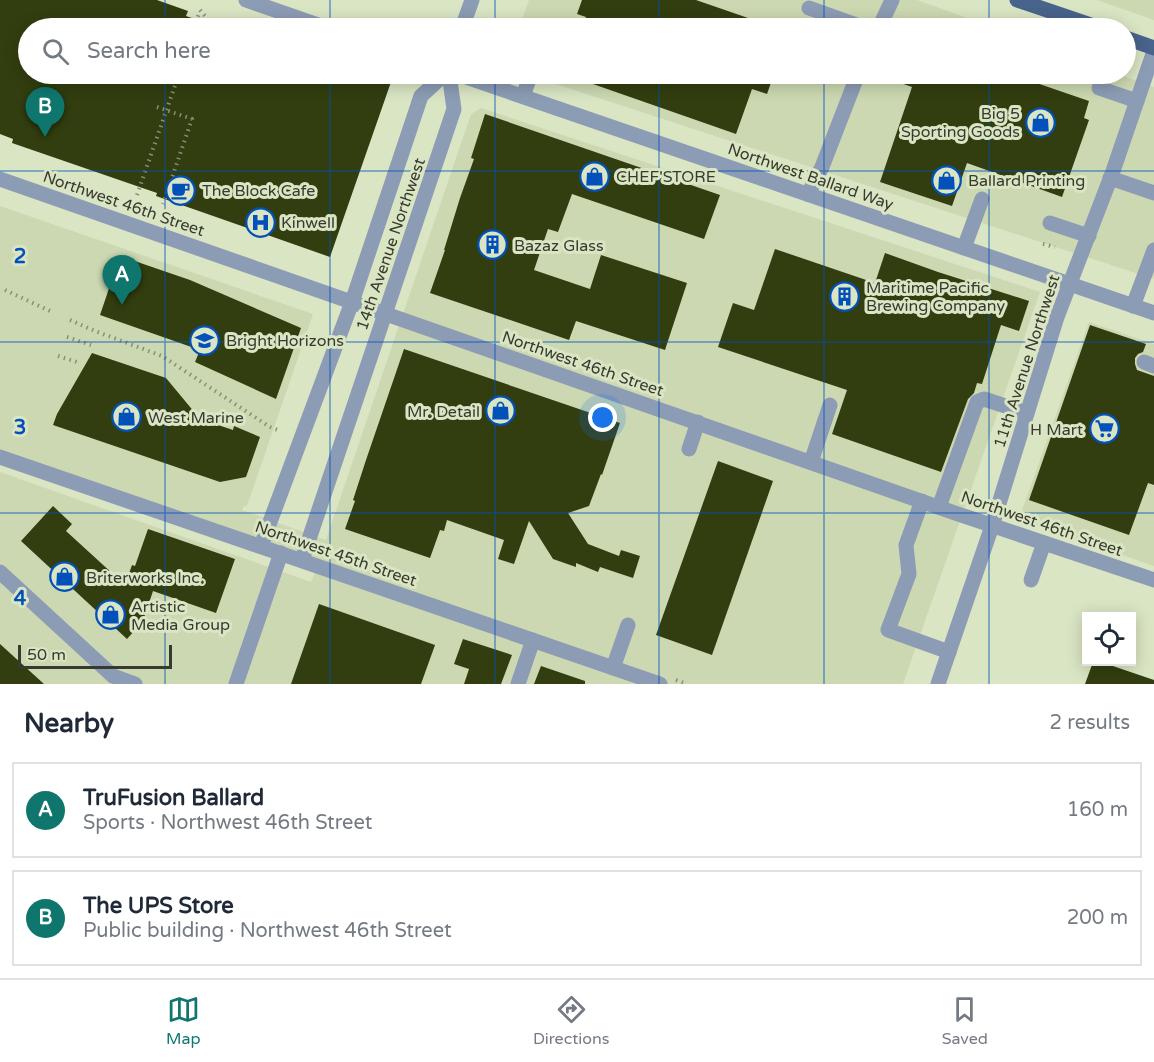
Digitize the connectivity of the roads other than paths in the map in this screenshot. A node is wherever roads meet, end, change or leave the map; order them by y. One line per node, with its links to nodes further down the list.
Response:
1 (246, 0): 6 (street)
2 (472, 0): 7 (street)
3 (892, 0): 9 (street)
4 (1017, 0): 10 (main road)
5 (809, 8): 8 (street)
6 (298, 18)
7 (466, 18)
8 (837, 18)
9 (884, 18)
10 (1070, 18)
11 (1136, 42): 12 (main road)
12 (1154, 49): 20 (street, 11th Avenue Northwest)
13 (435, 84): 31 (street, 14th Avenue Northwest)
14 (449, 84): 33 (street, 14th Avenue Northwest)
15 (487, 84): 19 (street, Northwest Ballard Way)
16 (528, 84): 19 (street)
17 (854, 84): 24 (street)
18 (1099, 88): 20 (street)
19 (524, 96): 24 (street, Northwest Ballard Way)
20 (1137, 101): 21 (street, 11th Avenue Northwest)
21 (1110, 178): 23 (street); 27 (street, 11th Avenue Northwest)
22 (0, 179): 31 (street, Northwest 46th Street)
23 (1154, 193)
24 (808, 194): 28 (street, Northwest Ballard Way)
25 (982, 199): 28 (street)
26 (1050, 223): 27 (street)
27 (1089, 236): 30 (street, 11th Avenue Northwest)
28 (964, 248): 30 (street, Northwest Ballard Way)
29 (1154, 252): 32 (street)
30 (1069, 284): 32 (street, Northwest Ballard Way); 36 (street, 11th Avenue Northwest)
31 (352, 302): 33 (street, Northwest 46th Street); 45 (street, 14th Avenue Northwest)
32 (1133, 306): 34 (street, Northwest Ballard Way)
33 (386, 313): 37 (street, Northwest 46th Street); 47 (street, 14th Avenue Northwest)
34 (1154, 313)
35 (830, 405): 40 (street)
36 (1027, 413): 42 (street); 43 (street, 11th Avenue Northwest)
37 (698, 422): 38 (street); 40 (street, Northwest 46th Street)
38 (689, 448)
39 (0, 457): 45 (street, Northwest 45th Street)
40 (811, 462): 41 (street, Northwest 46th Street)
41 (922, 501): 42 (street, Northwest 46th Street); 53 (street)
42 (939, 507): 43 (street, Northwest 46th Street)
43 (992, 525): 44 (street, Northwest 46th Street); 53 (street, 11th Avenue Northwest)
44 (1044, 543): 49 (street); 50 (street, Northwest 46th Street)
45 (261, 546): 46 (street, Northwest 45th Street)
46 (281, 553): 47 (street, Northwest 45th Street); 57 (street)
47 (302, 560): 52 (street, Northwest 45th Street)
48 (0, 572): 56 (street)
49 (1031, 580)
50 (1154, 580)
51 (628, 625): 54 (street)
52 (532, 640): 54 (street, Northwest 45th Street); 58 (street)
53 (949, 652): 55 (street, 11th Avenue Northwest)
54 (613, 668): 59 (street, Northwest 45th Street)
55 (939, 681): 60 (street)
56 (135, 684)
57 (236, 684)
58 (518, 684)
59 (660, 684)
60 (955, 684)

